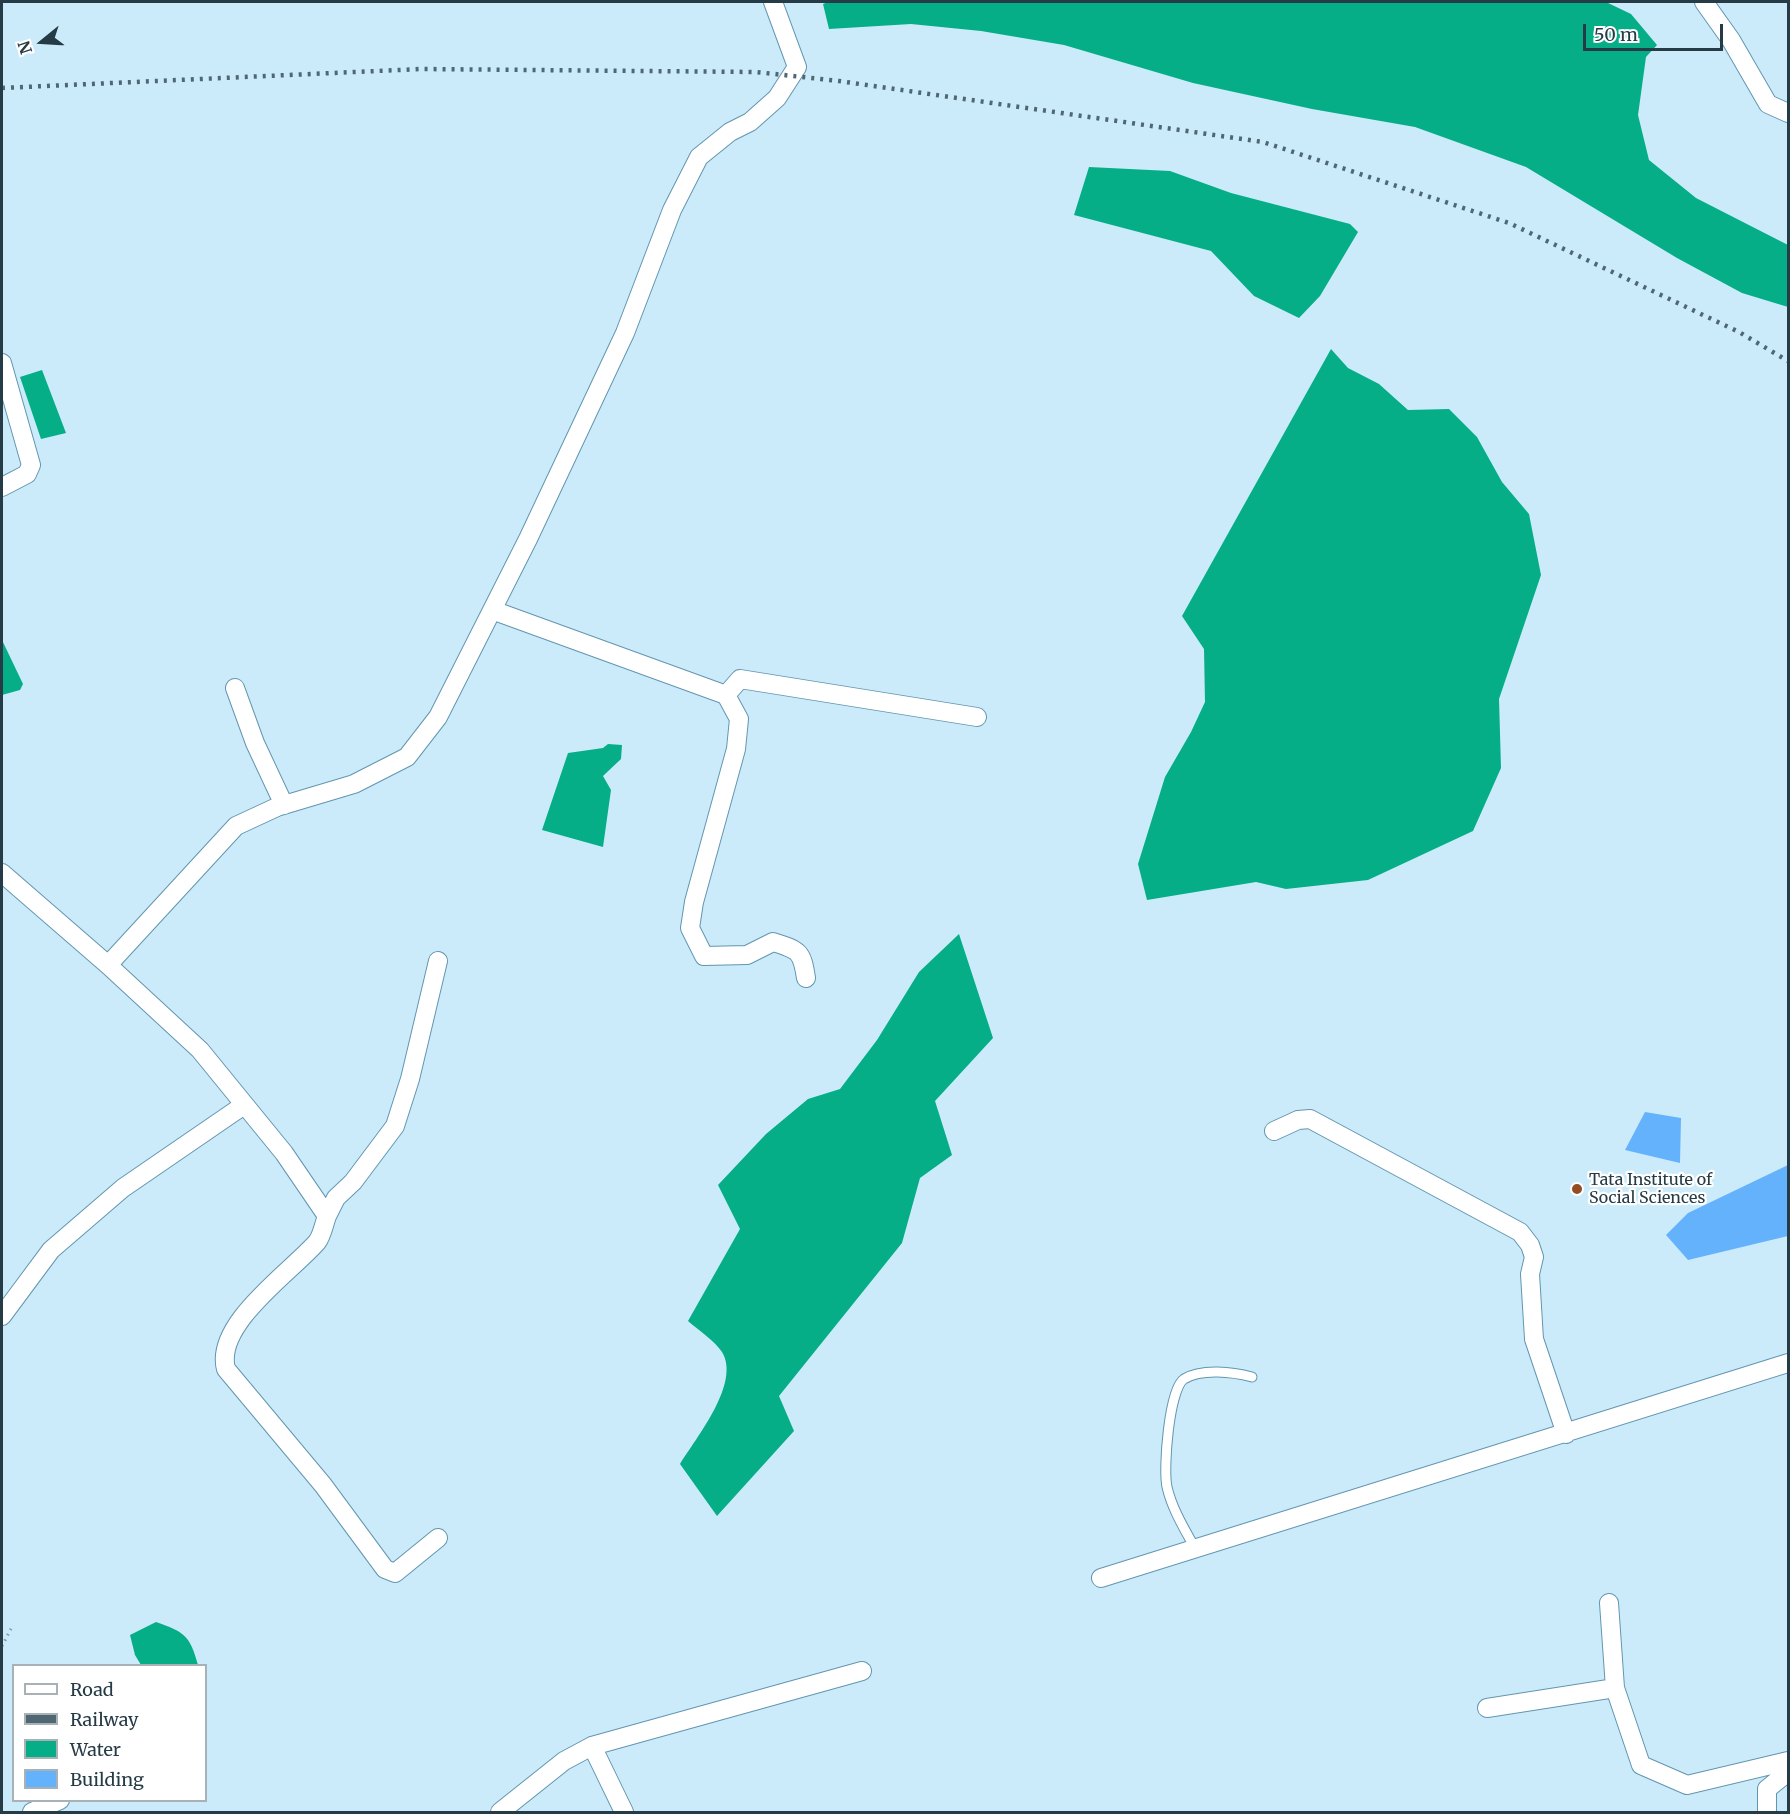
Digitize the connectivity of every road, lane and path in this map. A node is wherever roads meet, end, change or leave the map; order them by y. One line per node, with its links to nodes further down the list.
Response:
1 (773, 2): 6 (street)
2 (1704, 2): 3 (street)
3 (1788, 113)
4 (2, 363): 5 (street)
5 (2, 487)
6 (492, 610): 8 (street); 10 (street)
7 (235, 688): 10 (street)
8 (726, 695): 9 (street); 14 (street)
9 (977, 717)
10 (284, 805): 13 (street)
11 (2, 873): 13 (street)
12 (438, 961): 17 (street)
13 (108, 965): 15 (street)
14 (806, 978)
15 (244, 1105): 17 (street); 18 (street)
16 (1274, 1131): 21 (street)
17 (327, 1216): 22 (street)
18 (2, 1316)
19 (1788, 1363): 21 (street)
20 (1252, 1377): 23 (lane)
21 (1566, 1434): 23 (street)
22 (438, 1538)
23 (1196, 1550): 24 (street)
24 (1101, 1578)
25 (1609, 1603): 29 (street)
26 (13, 1625): 27 (path)
27 (2, 1646)
28 (862, 1671): 31 (street)
29 (1615, 1688): 30 (street); 32 (street)
30 (1487, 1708)
31 (592, 1746): 36 (street); 37 (street)
32 (1788, 1761)
33 (1788, 1772): 38 (street)
34 (55, 1802): 35 (street)
35 (32, 1812)
36 (500, 1812)
37 (624, 1812)
38 (1767, 1812)

